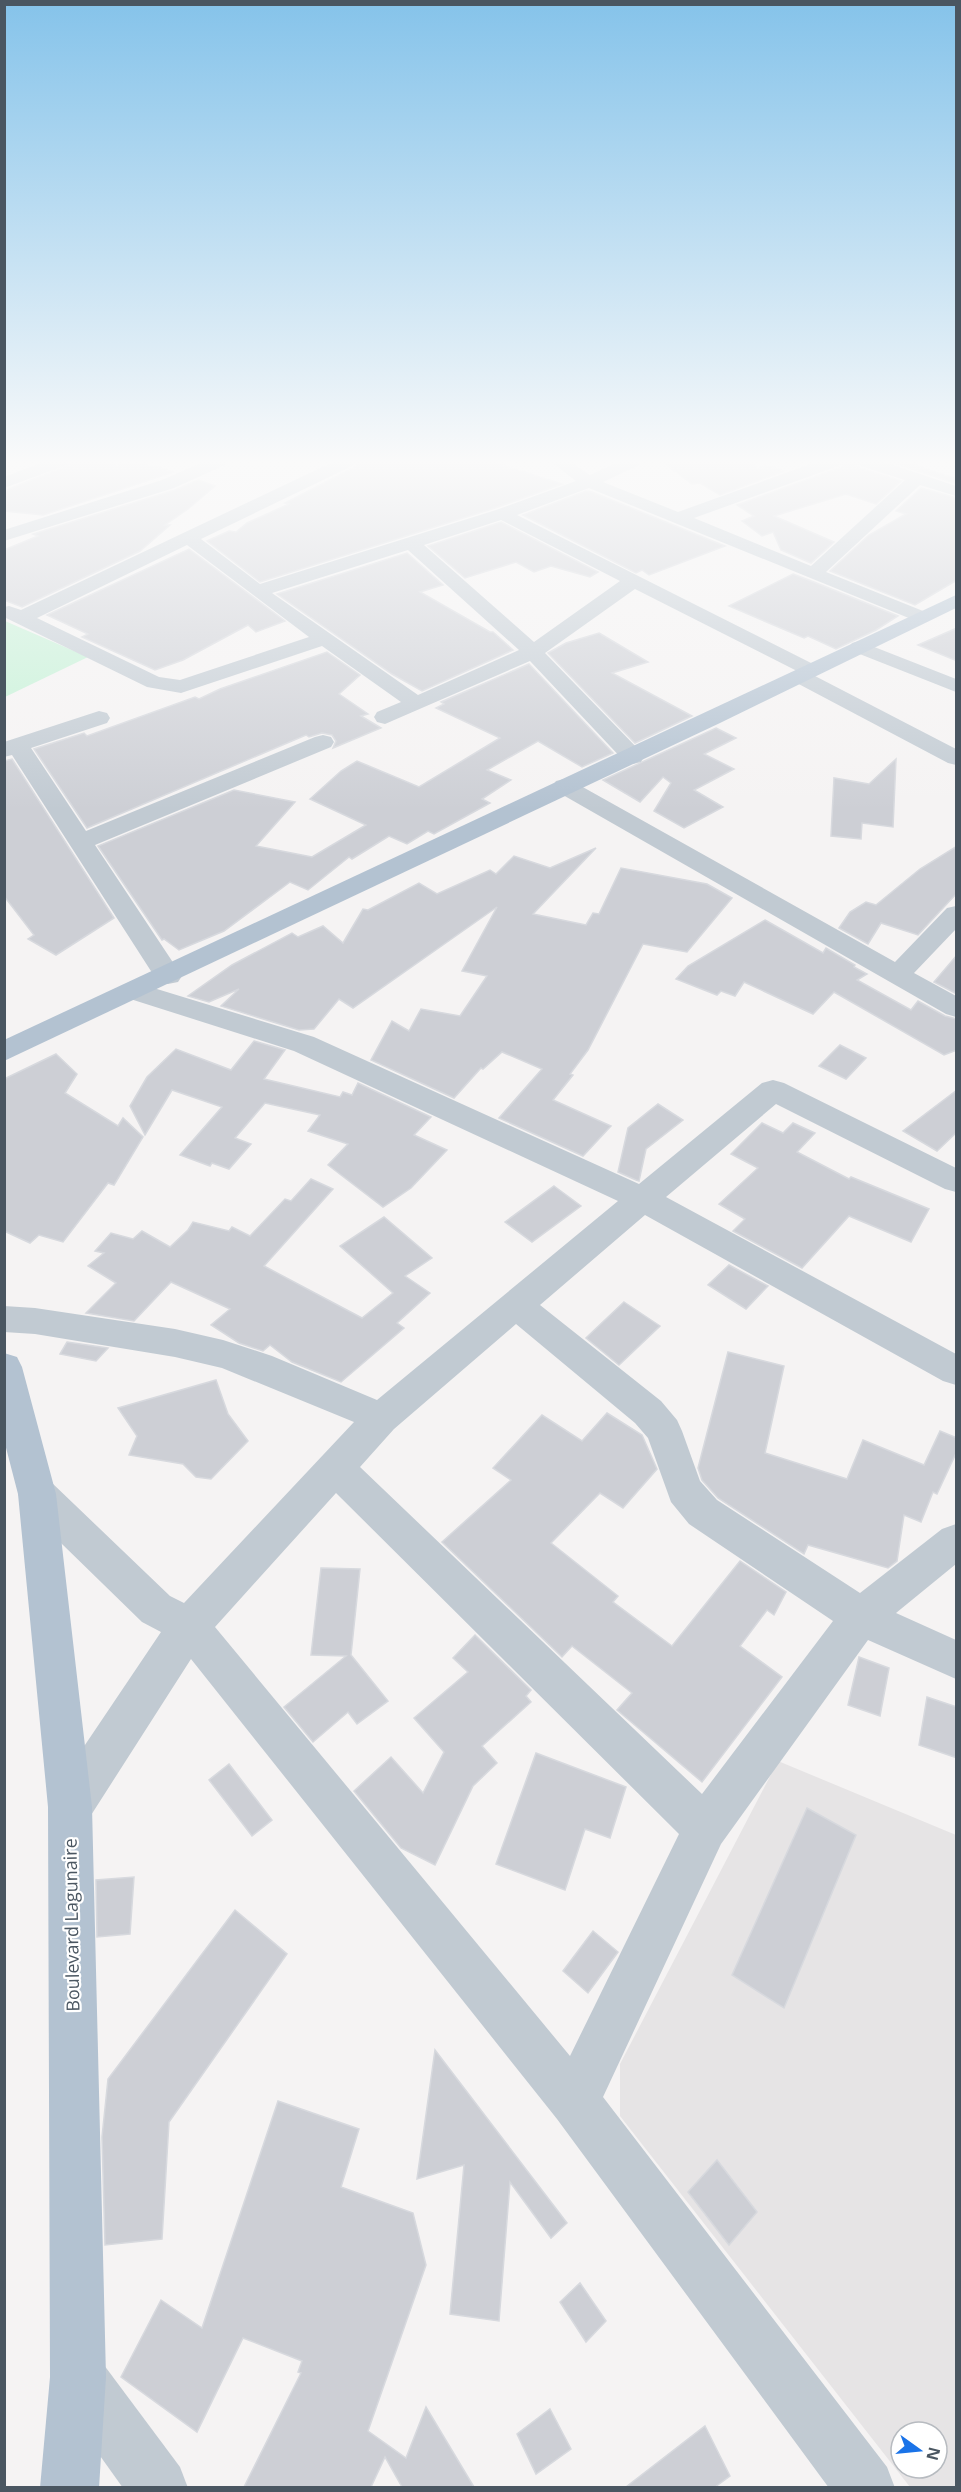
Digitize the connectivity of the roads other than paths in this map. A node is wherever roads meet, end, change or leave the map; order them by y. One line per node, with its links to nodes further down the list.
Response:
1 (98, 577): 10 (street)
2 (240, 577): 8 (street)
3 (300, 577): 8 (street)
4 (449, 577): 14 (street)
5 (626, 577): 7 (street)
6 (821, 577): 11 (street)
7 (633, 581): 14 (street); 15 (street)
8 (257, 591): 12 (street)
9 (957, 601): 11 (main road)
10 (13, 614): 12 (street)
11 (921, 618): 13 (main road)
12 (326, 638): 17 (street)
13 (859, 647): 15 (main road); 16 (street)
14 (533, 652): 17 (street); 22 (street)
15 (806, 674): 22 (main road); 23 (street)
16 (957, 686)
17 (416, 703): 18 (street)
18 (385, 717)
19 (99, 718): 21 (street)
20 (322, 742): 25 (street)
21 (11, 748): 25 (street)
22 (633, 757): 24 (main road)
23 (957, 758)
24 (564, 786): 27 (street); 28 (main road)
25 (81, 842): 28 (street)
26 (957, 914): 27 (street)
27 (897, 975): 30 (street)
28 (168, 976): 29 (main road)
29 (134, 991): 31 (main road); 33 (street)
30 (957, 1008)
31 (4, 1053)
32 (951, 1169): 33 (street)
33 (642, 1199): 34 (street); 37 (street)
34 (515, 1304): 38 (street); 42 (street)
35 (4, 1319): 38 (street)
36 (4, 1367): 40 (main road, Boulevard Lagunaire)
37 (957, 1371)
38 (381, 1418): 39 (street)
39 (335, 1467): 43 (street); 46 (street)
40 (37, 1494): 43 (street); 45 (main road, Boulevard Lagunaire)
41 (957, 1541): 42 (street)
42 (861, 1617): 44 (street); 46 (street)
43 (189, 1626): 45 (street); 47 (street)
44 (957, 1660)
45 (70, 1807): 48 (main road, Boulevard Lagunaire)
46 (705, 1828): 47 (street)
47 (575, 2101): 51 (street)
48 (78, 2377): 49 (main road, Boulevard Lagunaire); 50 (street)
49 (69, 2487)
50 (159, 2487)
51 (866, 2487)

